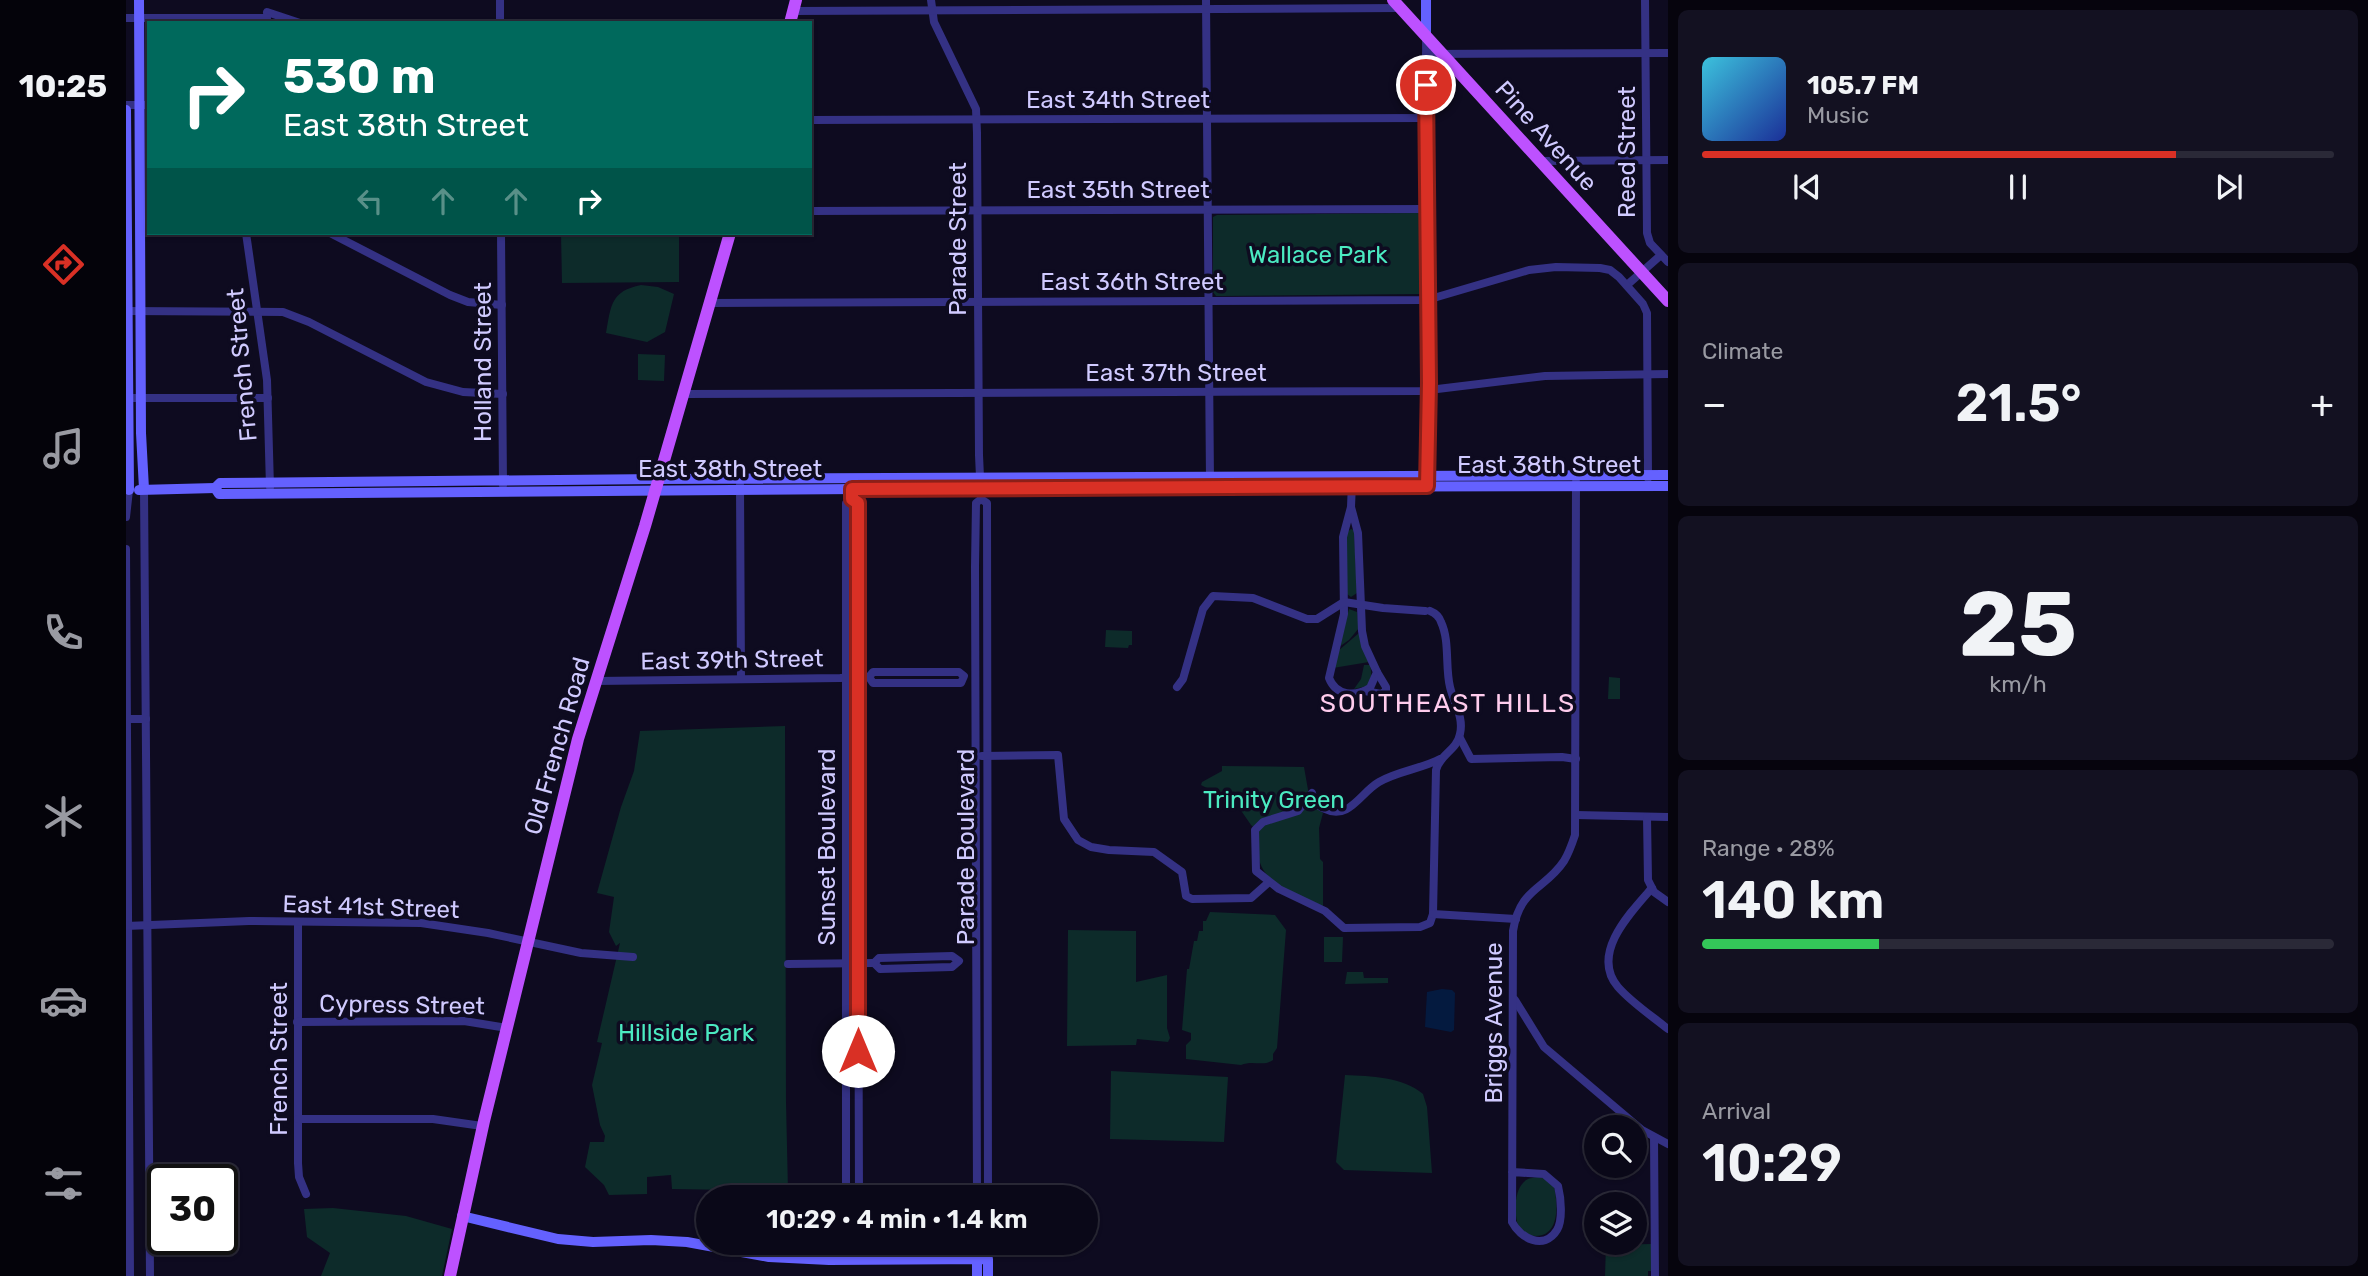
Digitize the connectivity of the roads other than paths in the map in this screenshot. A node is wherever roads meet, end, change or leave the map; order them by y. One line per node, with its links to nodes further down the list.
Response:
1 (139, 0): 15 (main road)
2 (500, 0): 17 (street)
3 (931, 0): 10 (street, Parade Street)
4 (1046, 0): 11 (street)
5 (1426, 0): 18 (main road)
6 (1646, 0): 19 (street, Reed Street)
7 (267, 2): 13 (street)
8 (1397, 4): 9 (street); 18 (main road, Pine Avenue)
9 (1206, 5): 11 (street); 25 (street)
10 (932, 10): 11 (street); 12 (street); 28 (street, Parade Street)
11 (1046, 10)
12 (793, 11)
13 (267, 17): 15 (street); 16 (street)
14 (126, 18): 15 (street)
15 (139, 18): 23 (main road)
16 (289, 21)
17 (500, 21)
18 (1426, 36): 21 (street); 22 (main road, Pine Avenue)
19 (1646, 53): 20 (street); 22 (street); 29 (street, Reed Street)
20 (1668, 53)
21 (1426, 54): 22 (street); 26 (street)
22 (1442, 54): 31 (main road, Pine Avenue)
23 (144, 105): 24 (street); 33 (main road)
24 (126, 108): 32 (main road)
25 (1208, 118): 26 (street, East 34th Street); 28 (street, East 34th Street); 34 (street)
26 (1426, 118): 35 (street)
27 (812, 120): 28 (street, East 34th Street)
28 (976, 120): 37 (street, Parade Street)
29 (1646, 160): 30 (street); 31 (street); 42 (street, Reed Street)
30 (1668, 160)
31 (1540, 161): 44 (main road, Pine Avenue)
32 (126, 209): 33 (street); 52 (main road)
33 (144, 209): 53 (main road)
34 (1208, 209): 35 (street, East 35th Street); 37 (street, East 35th Street); 49 (street)
35 (1427, 209): 46 (street)
36 (812, 211): 37 (street, East 35th Street)
37 (977, 211): 48 (street, Parade Street)
38 (246, 235): 54 (street, French Street)
39 (334, 235): 51 (street)
40 (501, 235): 51 (street, Holland Street)
41 (729, 235): 50 (main road, Old French Road)
42 (1661, 255): 43 (street); 44 (street)
43 (1668, 262)
44 (1642, 272): 45 (street); 47 (main road, Pine Avenue)
45 (1627, 285): 46 (street, East 36th Street); 55 (street)
46 (1428, 299): 49 (street, East 36th Street); 57 (street)
47 (1668, 301)
48 (978, 302): 49 (street, East 36th Street); 50 (street, East 36th Street); 59 (street, Parade Street)
49 (1208, 302): 58 (street)
50 (710, 303): 61 (main road, Old French Road)
51 (502, 305): 60 (street, Holland Street)
52 (127, 311): 53 (street); 62 (main road)
53 (141, 311): 54 (street); 63 (main road)
54 (258, 311): 60 (street); 64 (street, French Street)
55 (1648, 374): 56 (street, East 37th Street); 57 (street, East 37th Street); 69 (street)
56 (1668, 374)
57 (1429, 391): 58 (street, East 37th Street); 67 (street)
58 (1209, 392): 59 (street, East 37th Street); 70 (street)
59 (979, 393): 61 (street, East 37th Street); 76 (street, Parade Street)
60 (503, 394): 73 (street, Holland Street)
61 (684, 394): 71 (main road, Old French Road)
62 (127, 398): 63 (street); 79 (main road)
63 (141, 398): 64 (street); 77 (main road)
64 (268, 398): 75 (street, French Street)
65 (1668, 475): 69 (main road, East 38th Street)
66 (1352, 481): 67 (main road, East 38th Street); 70 (main road, East 38th Street); 80 (street)
67 (1427, 481): 68 (main road, East 38th Street)
68 (1576, 481): 69 (main road, East 38th Street); 100 (street, Briggs Avenue)
69 (1647, 481): 74 (main road, East 38th Street)
70 (1210, 482): 76 (main road, East 38th Street)
71 (657, 484): 72 (main road, East 38th Street); 73 (main road, East 38th Street); 91 (main road, Old French Road)
72 (740, 484): 78 (main road, East 38th Street); 90 (street)
73 (503, 486): 75 (main road, East 38th Street)
74 (1668, 486)
75 (270, 488): 77 (main road, East 38th Street)
76 (981, 488): 78 (main road, East 38th Street); 88 (street, Parade Boulevard); 89 (street, Parade Boulevard)
77 (144, 489): 79 (main road, East 38th Street); 95 (street)
78 (852, 489): 86 (street, Sunset Boulevard); 87 (street, Sunset Boulevard)
79 (128, 490): 81 (street)
80 (1351, 507): 83 (street); 84 (street)
81 (126, 517)
82 (126, 549): 94 (street)
83 (1344, 602): 84 (street); 92 (street); 93 (street)
84 (1360, 604): 85 (street); 96 (street)
85 (1377, 672): 93 (street); 93 (street)
86 (847, 677): 87 (street, East 39th Street); 90 (street, East 39th Street); 114 (street, Sunset Boulevard)
87 (857, 677): 88 (street, East 39th Street); 115 (street, Sunset Boulevard)
88 (975, 677): 89 (street, East 39th Street); 97 (street, Parade Boulevard)
89 (987, 677): 98 (street, Parade Boulevard)
90 (741, 679): 91 (street, East 39th Street)
91 (596, 681): 112 (main road, Old French Road)
92 (1177, 687)
93 (1365, 691)
94 (127, 719): 95 (street); 111 (street)
95 (146, 719): 110 (street)
96 (1460, 738): 99 (street); 100 (street)
97 (975, 756): 98 (street); 116 (street, Parade Boulevard)
98 (987, 756): 104 (street); 117 (street, Parade Boulevard)
99 (1440, 759): 104 (street); 107 (street)
100 (1576, 759): 101 (street, Briggs Avenue)
101 (1576, 815): 102 (street); 108 (street, Briggs Avenue)
102 (1647, 817): 103 (street); 105 (street)
103 (1668, 817)
104 (1269, 882): 107 (street)
105 (1652, 888): 106 (street); 122 (street)
106 (1668, 902)
107 (1433, 914): 108 (street)
108 (1516, 919): 119 (street, Briggs Avenue)
109 (298, 922): 110 (street, East 41st Street); 112 (street, East 41st Street); 120 (street, French Street)
110 (147, 924): 111 (street, East 41st Street); 128 (street)
111 (128, 925): 127 (street)
112 (527, 943): 113 (street, East 41st Street); 121 (main road, Old French Road)
113 (633, 957)
114 (846, 962): 115 (street); 118 (street); 130 (street, Sunset Boulevard)
115 (858, 962): 116 (street); 131 (street, Sunset Boulevard)
116 (975, 962): 117 (street); 132 (street, Parade Boulevard)
117 (988, 962): 133 (street, Parade Boulevard)
118 (788, 964)
119 (1513, 998): 125 (street); 129 (street, Briggs Avenue)
120 (297, 1022): 121 (street, Cypress Street); 123 (street, French Street)
121 (507, 1028): 124 (main road, Old French Road)
122 (1668, 1029)
123 (298, 1119): 124 (street); 134 (street, French Street)
124 (482, 1125): 135 (main road, Old French Road)
125 (1654, 1138): 126 (street); 146 (street)
126 (1668, 1144)
127 (128, 1150): 128 (street); 140 (street)
128 (149, 1150): 142 (street)
129 (1513, 1172): 129 (street, Briggs Avenue)
130 (846, 1185)
131 (859, 1185)
132 (977, 1185)
133 (988, 1185)
134 (306, 1194)
135 (462, 1216): 138 (main road); 143 (main road, Old French Road)
136 (982, 1255): 139 (street)
137 (984, 1255): 139 (street)
138 (851, 1256): 139 (main road)
139 (983, 1259): 144 (main road); 145 (main road)
140 (128, 1276): 141 (street)
141 (138, 1276)
142 (150, 1276)
143 (450, 1276)
144 (976, 1276)
145 (988, 1276)
146 (1655, 1276)

